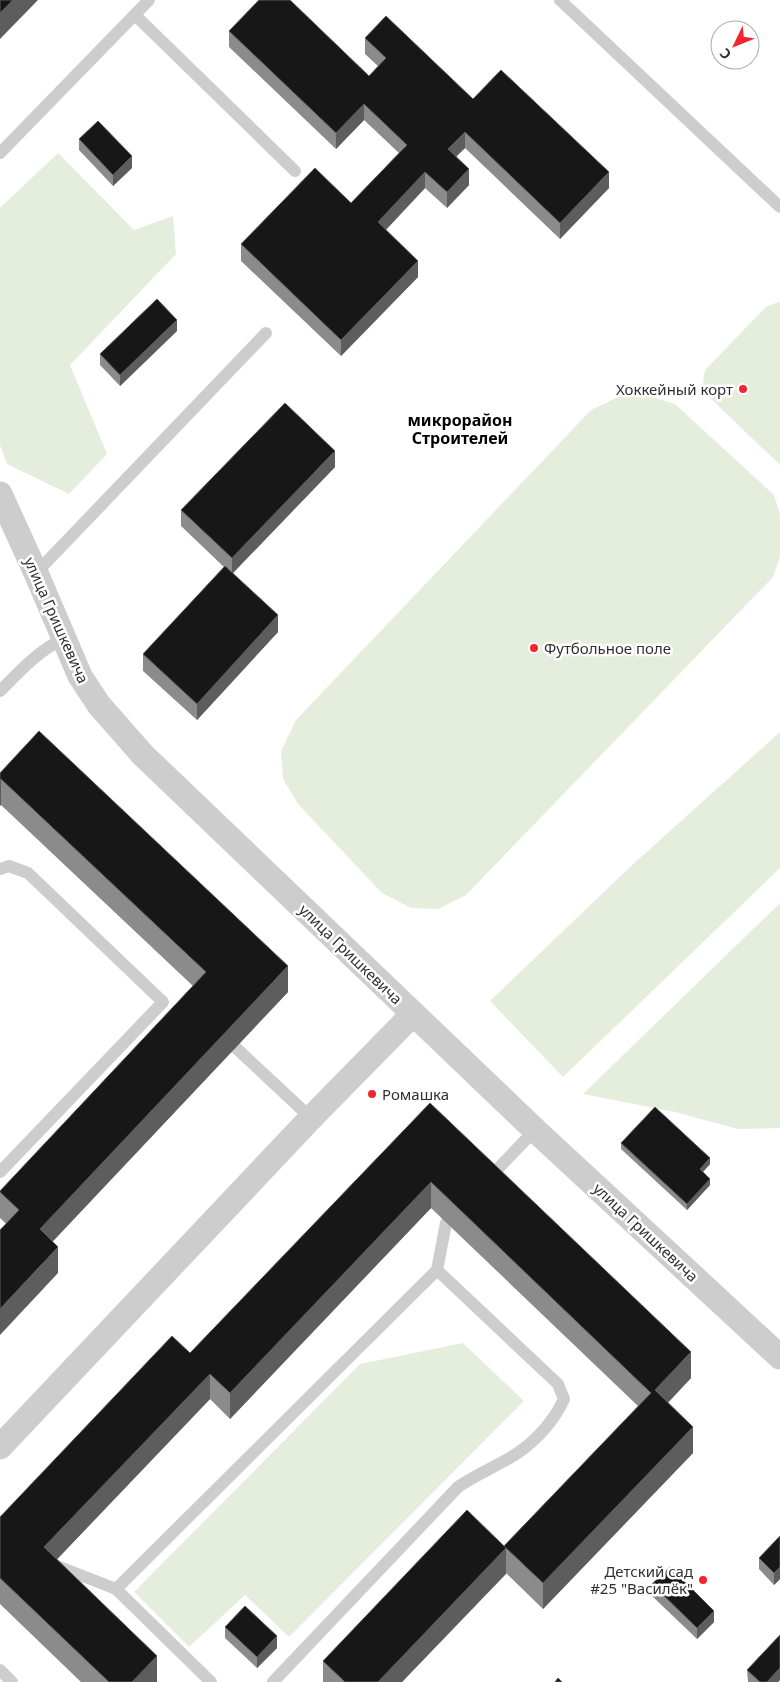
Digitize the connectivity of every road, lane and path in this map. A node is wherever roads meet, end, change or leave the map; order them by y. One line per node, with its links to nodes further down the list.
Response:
1 (149, 0): 3 (lane)
2 (560, 0): 6 (lane)
3 (134, 15): 4 (lane); 5 (lane)
4 (0, 153)
5 (295, 171)
6 (780, 207)
7 (266, 333): 9 (lane)
8 (0, 494): 9 (street, улица Гришкевича)
9 (36, 573): 10 (street, улица Гришкевича)
10 (63, 639): 11 (lane); 15 (street, улица Гришкевича)
11 (0, 691)
12 (0, 869): 13 (lane)
13 (163, 1002): 14 (lane); 19 (lane)
14 (179, 1006)
15 (413, 1014): 17 (street); 18 (street, улица Гришкевича)
16 (236, 1047): 17 (lane)
17 (311, 1118): 24 (street)
18 (535, 1130): 20 (lane); 23 (street, улица Гришкевича)
19 (0, 1172)
20 (486, 1182)
21 (446, 1223): 22 (lane)
22 (437, 1270): 26 (lane); 30 (lane)
23 (780, 1357)
24 (0, 1448)
25 (52, 1564): 26 (lane)
26 (116, 1589): 29 (lane)
27 (0, 1670): 28 (lane)
28 (12, 1682)
29 (211, 1682)
30 (273, 1682)

